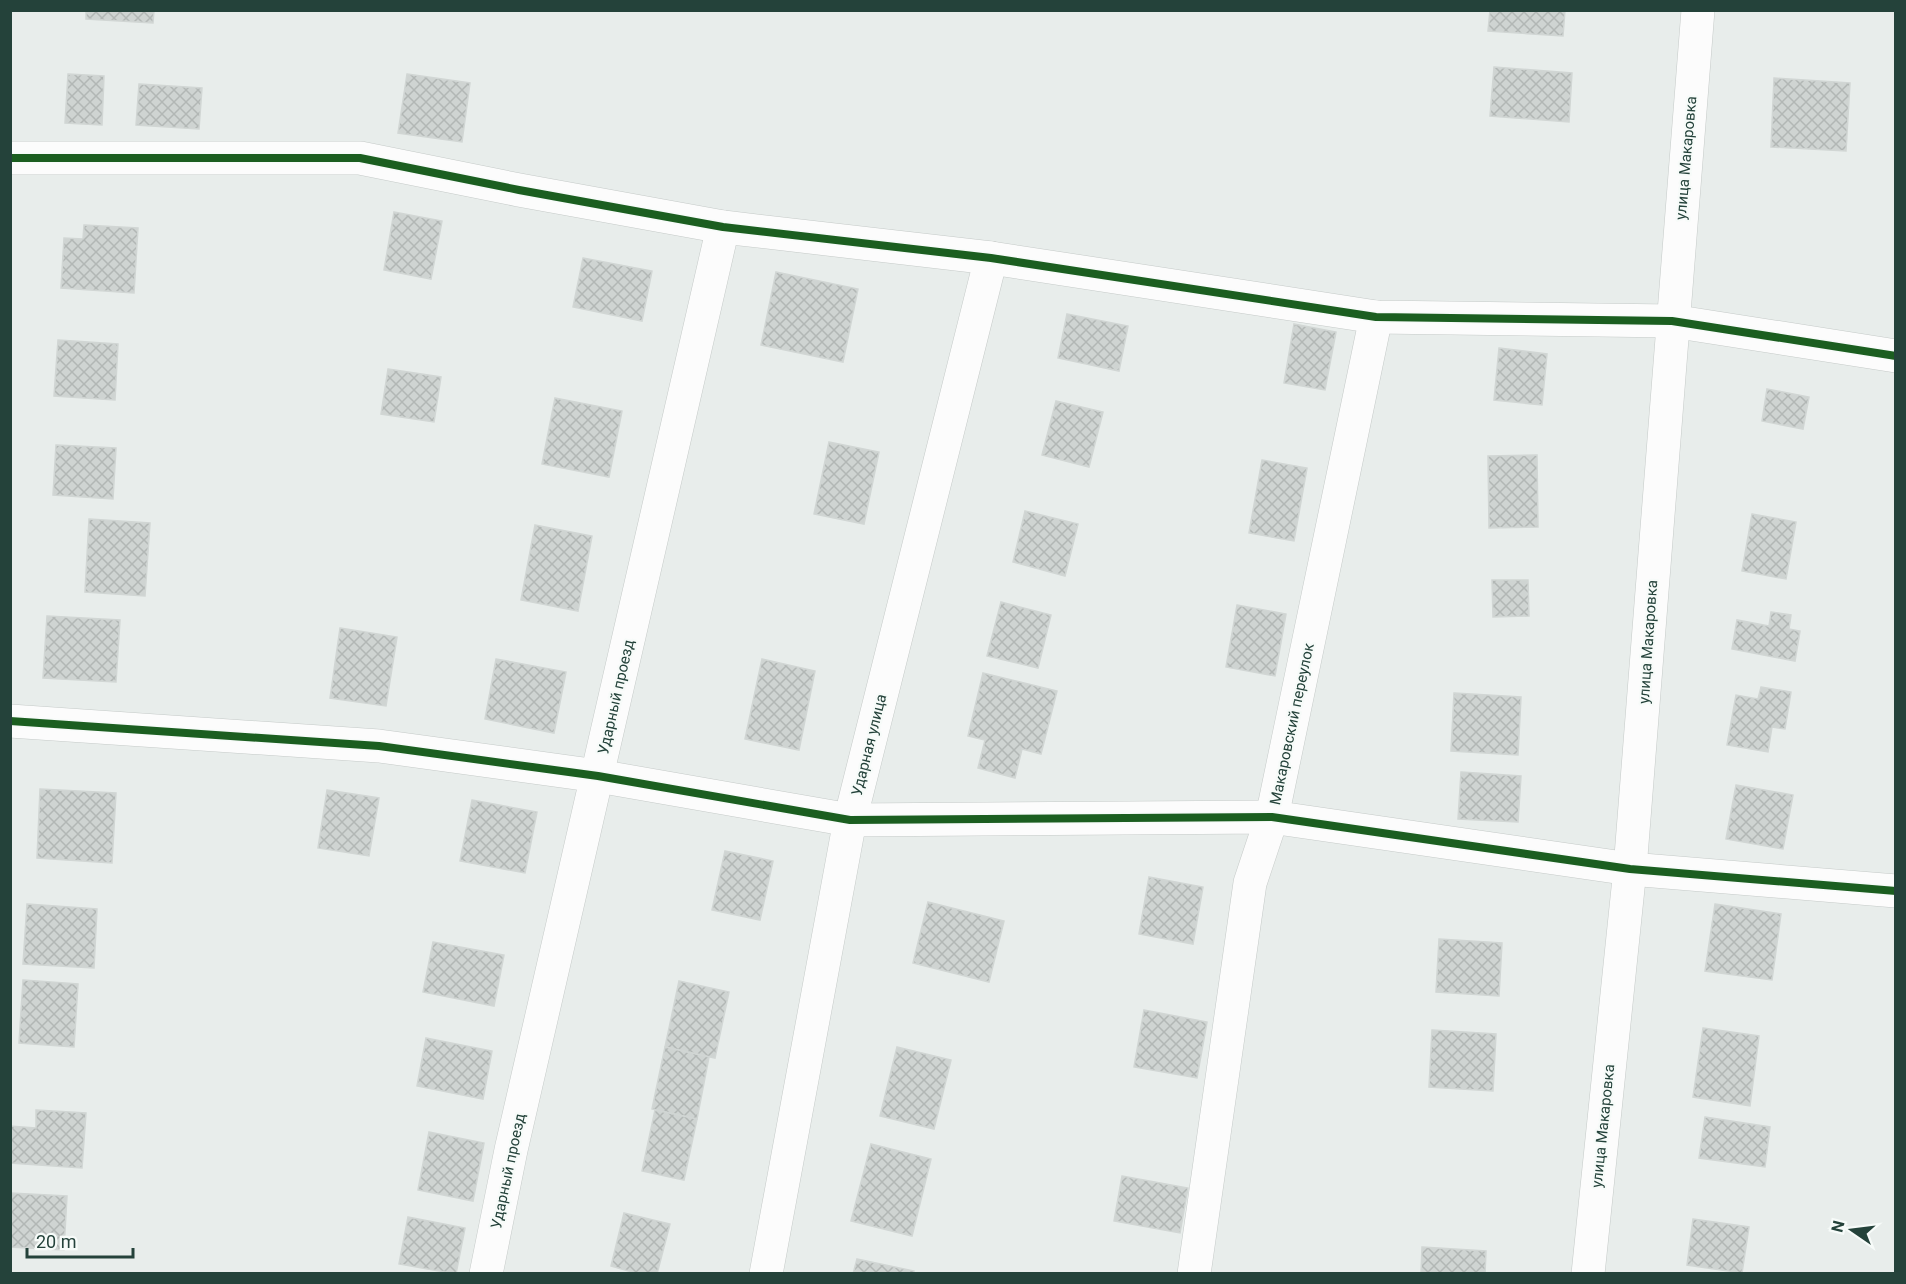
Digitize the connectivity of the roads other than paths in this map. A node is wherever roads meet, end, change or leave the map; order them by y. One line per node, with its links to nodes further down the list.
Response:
1 (1698, 10): 6 (street, улица Макаровка)
2 (10, 158): 3 (street)
3 (723, 227): 4 (street); 9 (street, Ударный проезд)
4 (991, 258): 5 (street); 11 (street, Ударная улица)
5 (1376, 317): 6 (street); 10 (street, Макаровский переулок)
6 (1672, 321): 7 (street); 12 (street, улица Макаровка)
7 (1896, 356)
8 (10, 721): 9 (street)
9 (598, 776): 11 (street); 14 (street, Ударный проезд)
10 (1272, 817): 11 (street); 12 (street); 16 (street, Макаровский переулок)
11 (850, 820): 15 (street, Ударная улица)
12 (1630, 868): 13 (street); 17 (street, улица Макаровка)
13 (1896, 891)
14 (486, 1274)
15 (766, 1274)
16 (1194, 1274)
17 (1587, 1274)

